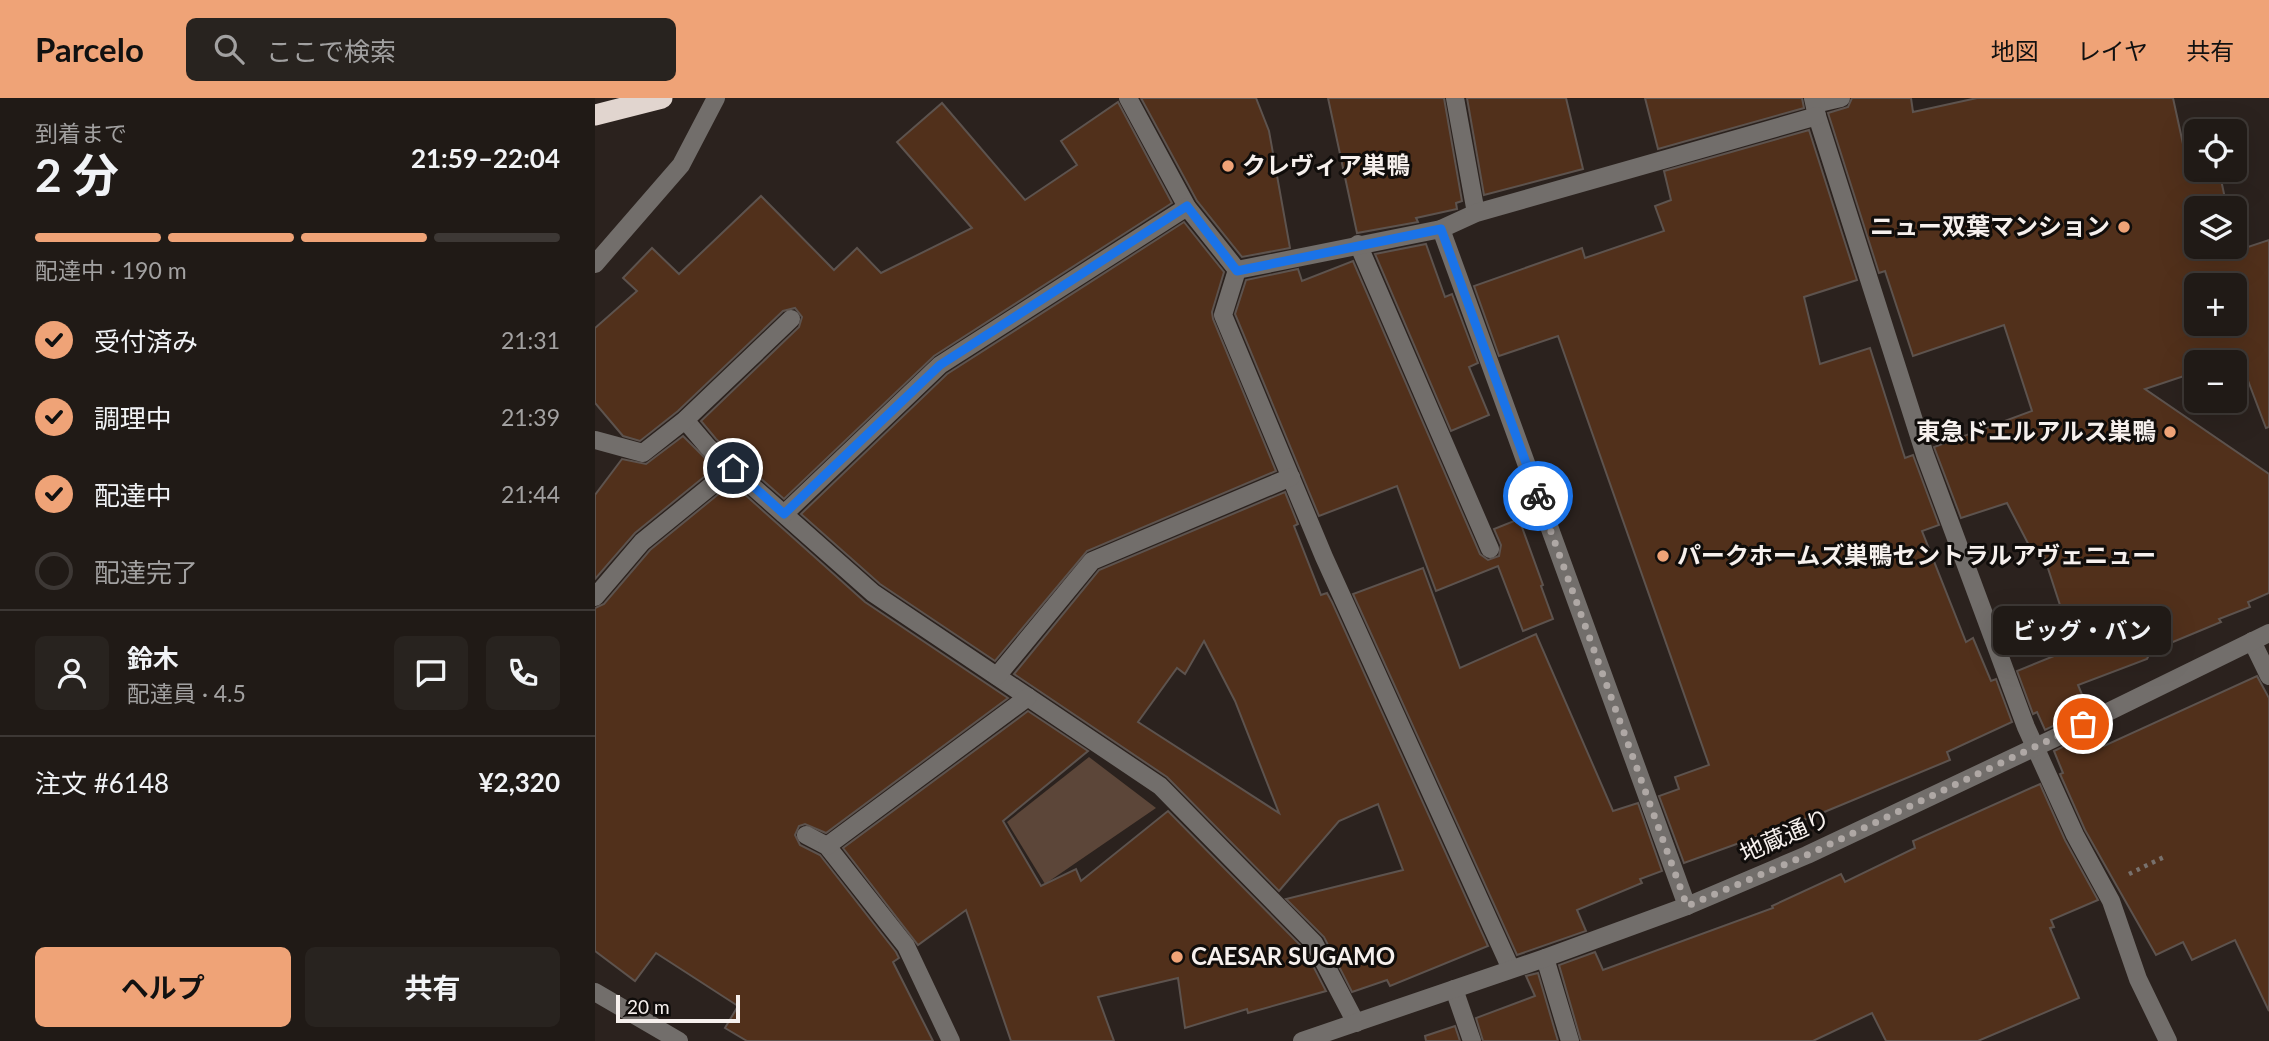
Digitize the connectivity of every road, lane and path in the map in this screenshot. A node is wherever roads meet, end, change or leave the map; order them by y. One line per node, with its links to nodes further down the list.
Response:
1 (662, 98): 7 (highway)
2 (716, 98): 12 (street)
3 (1128, 98): 8 (street)
4 (1455, 98): 9 (street)
5 (1841, 98): 6 (street)
6 (1815, 106): 9 (street); 27 (street)
7 (595, 115)
8 (1187, 206): 13 (street); 19 (street)
9 (1476, 213): 10 (street)
10 (1441, 229): 11 (street); 30 (street)
11 (1358, 244): 13 (street); 20 (street)
12 (595, 264)
13 (1237, 271): 18 (street)
14 (791, 319): 15 (street)
15 (685, 420): 16 (street); 17 (street)
16 (595, 440)
17 (733, 468): 19 (street); 21 (street)
18 (1291, 477): 24 (street); 32 (street)
19 (784, 514): 24 (street)
20 (1490, 549)
21 (595, 597)
22 (2269, 633): 23 (street, 地蔵通り)
23 (2252, 641): 25 (street); 27 (street, 地蔵通り)
24 (997, 676): 26 (street)
25 (2269, 676)
26 (1028, 698): 29 (street); 35 (street)
27 (2035, 747): 30 (street, 地蔵通り); 41 (street)
28 (806, 835): 29 (street)
29 (827, 846): 37 (street)
30 (1687, 906): 31 (street, 地蔵通り)
31 (1545, 958): 32 (street, 地蔵通り); 40 (street)
32 (1511, 969): 33 (street, 地蔵通り)
33 (1454, 989): 35 (street, 地蔵通り); 39 (street)
34 (595, 992): 36 (street)
35 (1356, 1023): 38 (street, 地蔵通り)
36 (679, 1041)
37 (951, 1041)
38 (1302, 1041)
39 (1472, 1041)
40 (1570, 1041)
41 (2168, 1041)

